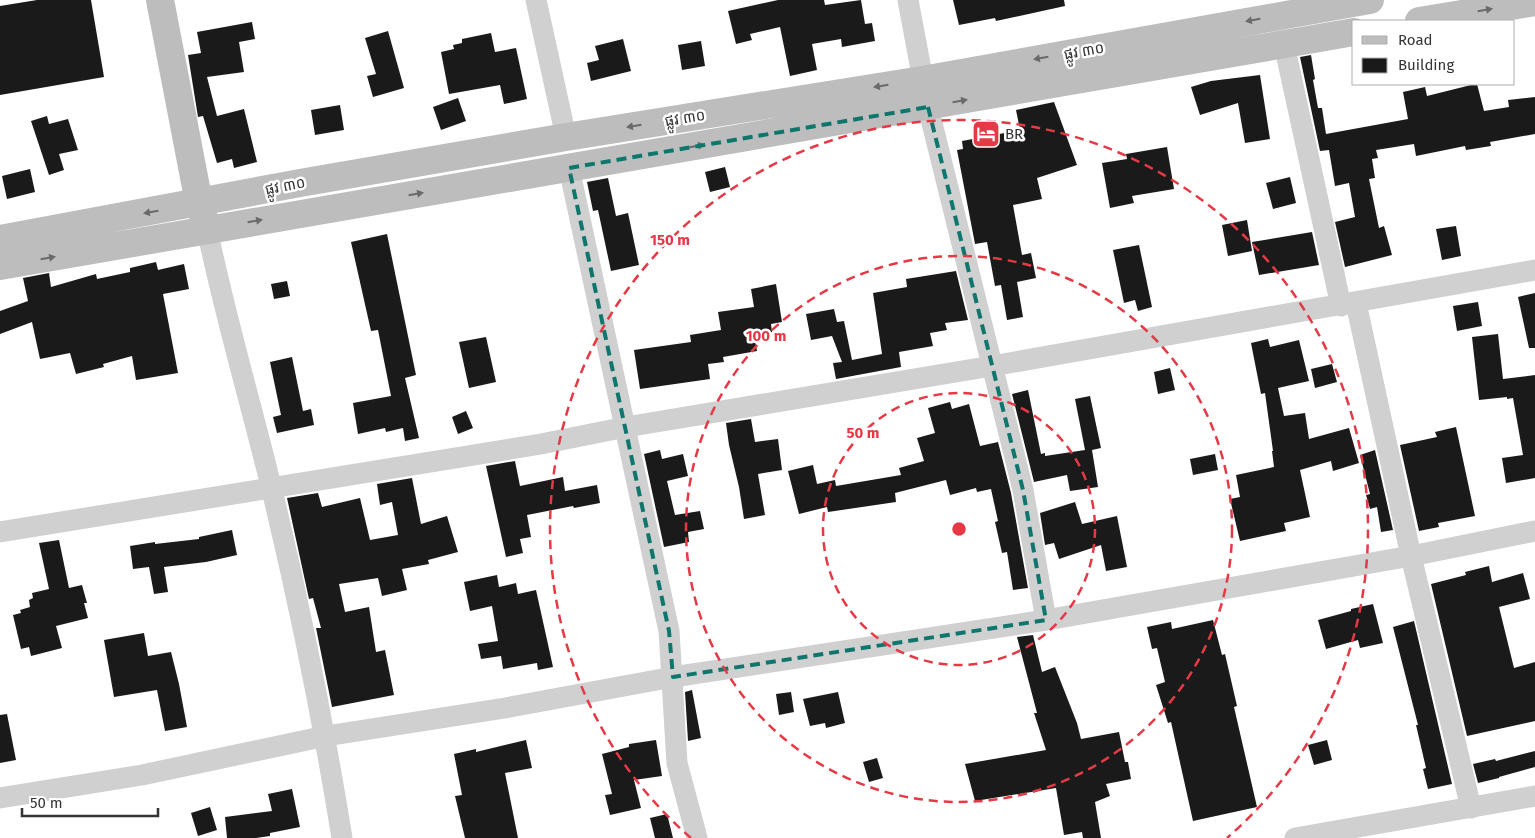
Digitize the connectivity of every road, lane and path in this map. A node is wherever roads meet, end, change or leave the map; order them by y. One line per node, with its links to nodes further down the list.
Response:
1 (160, 0): 14 (street)
2 (536, 0): 12 (street)
3 (908, 0): 10 (street)
4 (1370, 0): 6 (street, ផ្លូវ ៣០)
5 (1535, 2): 7 (street, one-way to 5)
6 (1292, 7): 10 (street, ផ្លូវ ៣០, one-way to 10)
7 (1425, 20)
8 (1352, 32): 9 (street, ផ្លូវ ៣០)
9 (1284, 44): 11 (street, ផ្លូវ ៣០, one-way to 9); 19 (street)
10 (922, 80): 11 (street); 12 (street, ផ្លូវ ៣០, one-way to 12)
11 (928, 107): 13 (street, ផ្លូវ ៣០, one-way to 11); 20 (street)
12 (566, 138): 14 (street, ផ្លូវ ៣០)
13 (569, 168): 15 (street, ផ្លូវ ៣០, one-way to 13); 21 (street)
14 (199, 203): 15 (street); 16 (street, ផ្លូវ ៣០, one-way to 16)
15 (207, 229): 17 (street, ផ្លូវ ៣០, one-way to 15); 22 (street)
16 (0, 239)
17 (0, 266)
18 (1535, 270): 19 (street)
19 (1348, 304): 20 (street); 25 (street)
20 (992, 366): 21 (street); 26 (street)
21 (626, 427): 22 (street); 27 (street)
22 (271, 487): 23 (street); 28 (street)
23 (0, 532)
24 (1535, 532): 25 (street)
25 (1411, 556): 26 (street); 31 (street)
26 (1046, 620): 27 (street)
27 (672, 677): 28 (street); 33 (street)
28 (326, 736): 30 (street); 32 (street)
29 (1535, 796): 31 (street)
30 (0, 798)
31 (1471, 808): 34 (street)
32 (342, 838)
33 (697, 838)
34 (1295, 838)

